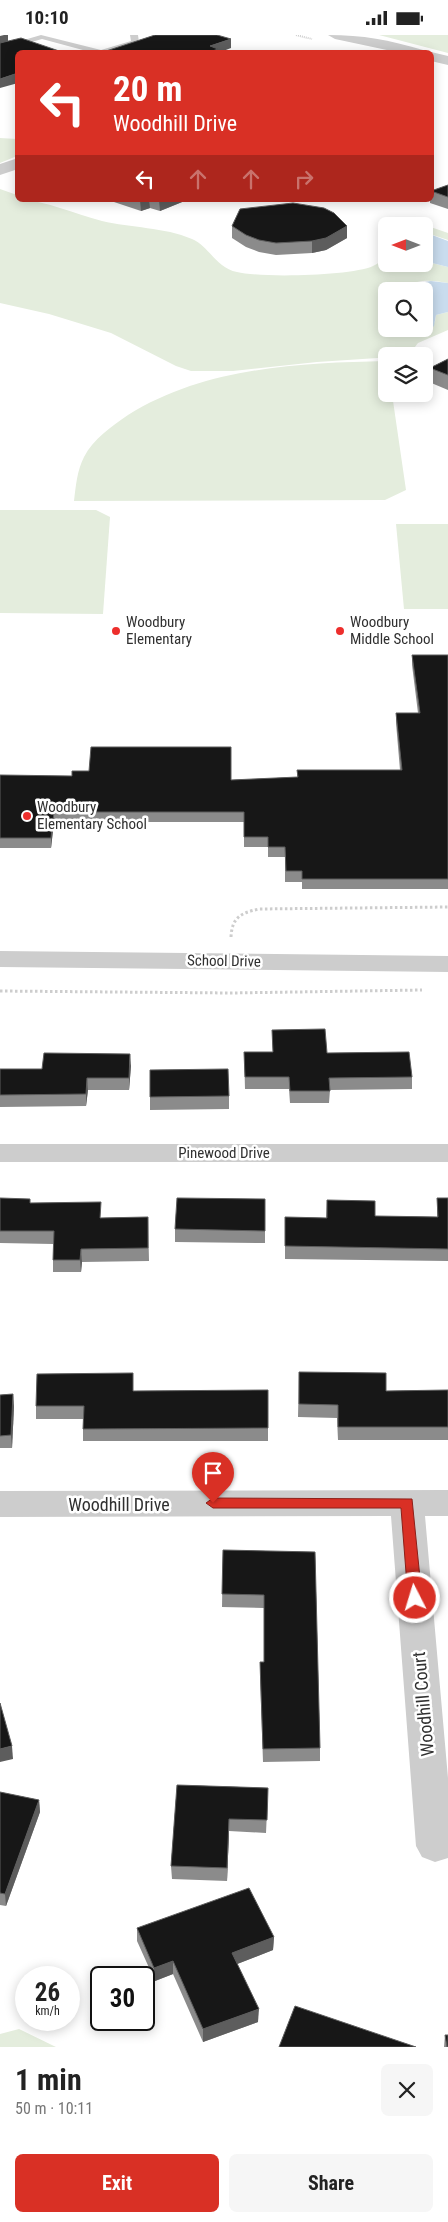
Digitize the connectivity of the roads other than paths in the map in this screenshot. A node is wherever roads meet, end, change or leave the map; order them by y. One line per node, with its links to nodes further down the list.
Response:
1 (134, 35): 7 (lane)
2 (334, 35): 4 (street)
3 (364, 35): 4 (street)
4 (384, 43): 8 (street); 9 (street)
5 (0, 49): 6 (lane)
6 (93, 50)
7 (109, 50)
8 (366, 50)
9 (408, 50)
10 (434, 57): 11 (street)
11 (448, 61)
12 (15, 164): 13 (street)
13 (0, 170)
14 (0, 959): 15 (street, School Drive)
15 (448, 964)
16 (0, 1153): 17 (street, Pinewood Drive)
17 (448, 1153)
18 (407, 1503): 19 (street, Woodhill Drive); 20 (street, Woodhill Drive); 21 (street, Woodhill Court)
19 (448, 1503)
20 (0, 1504)
21 (434, 1846)

